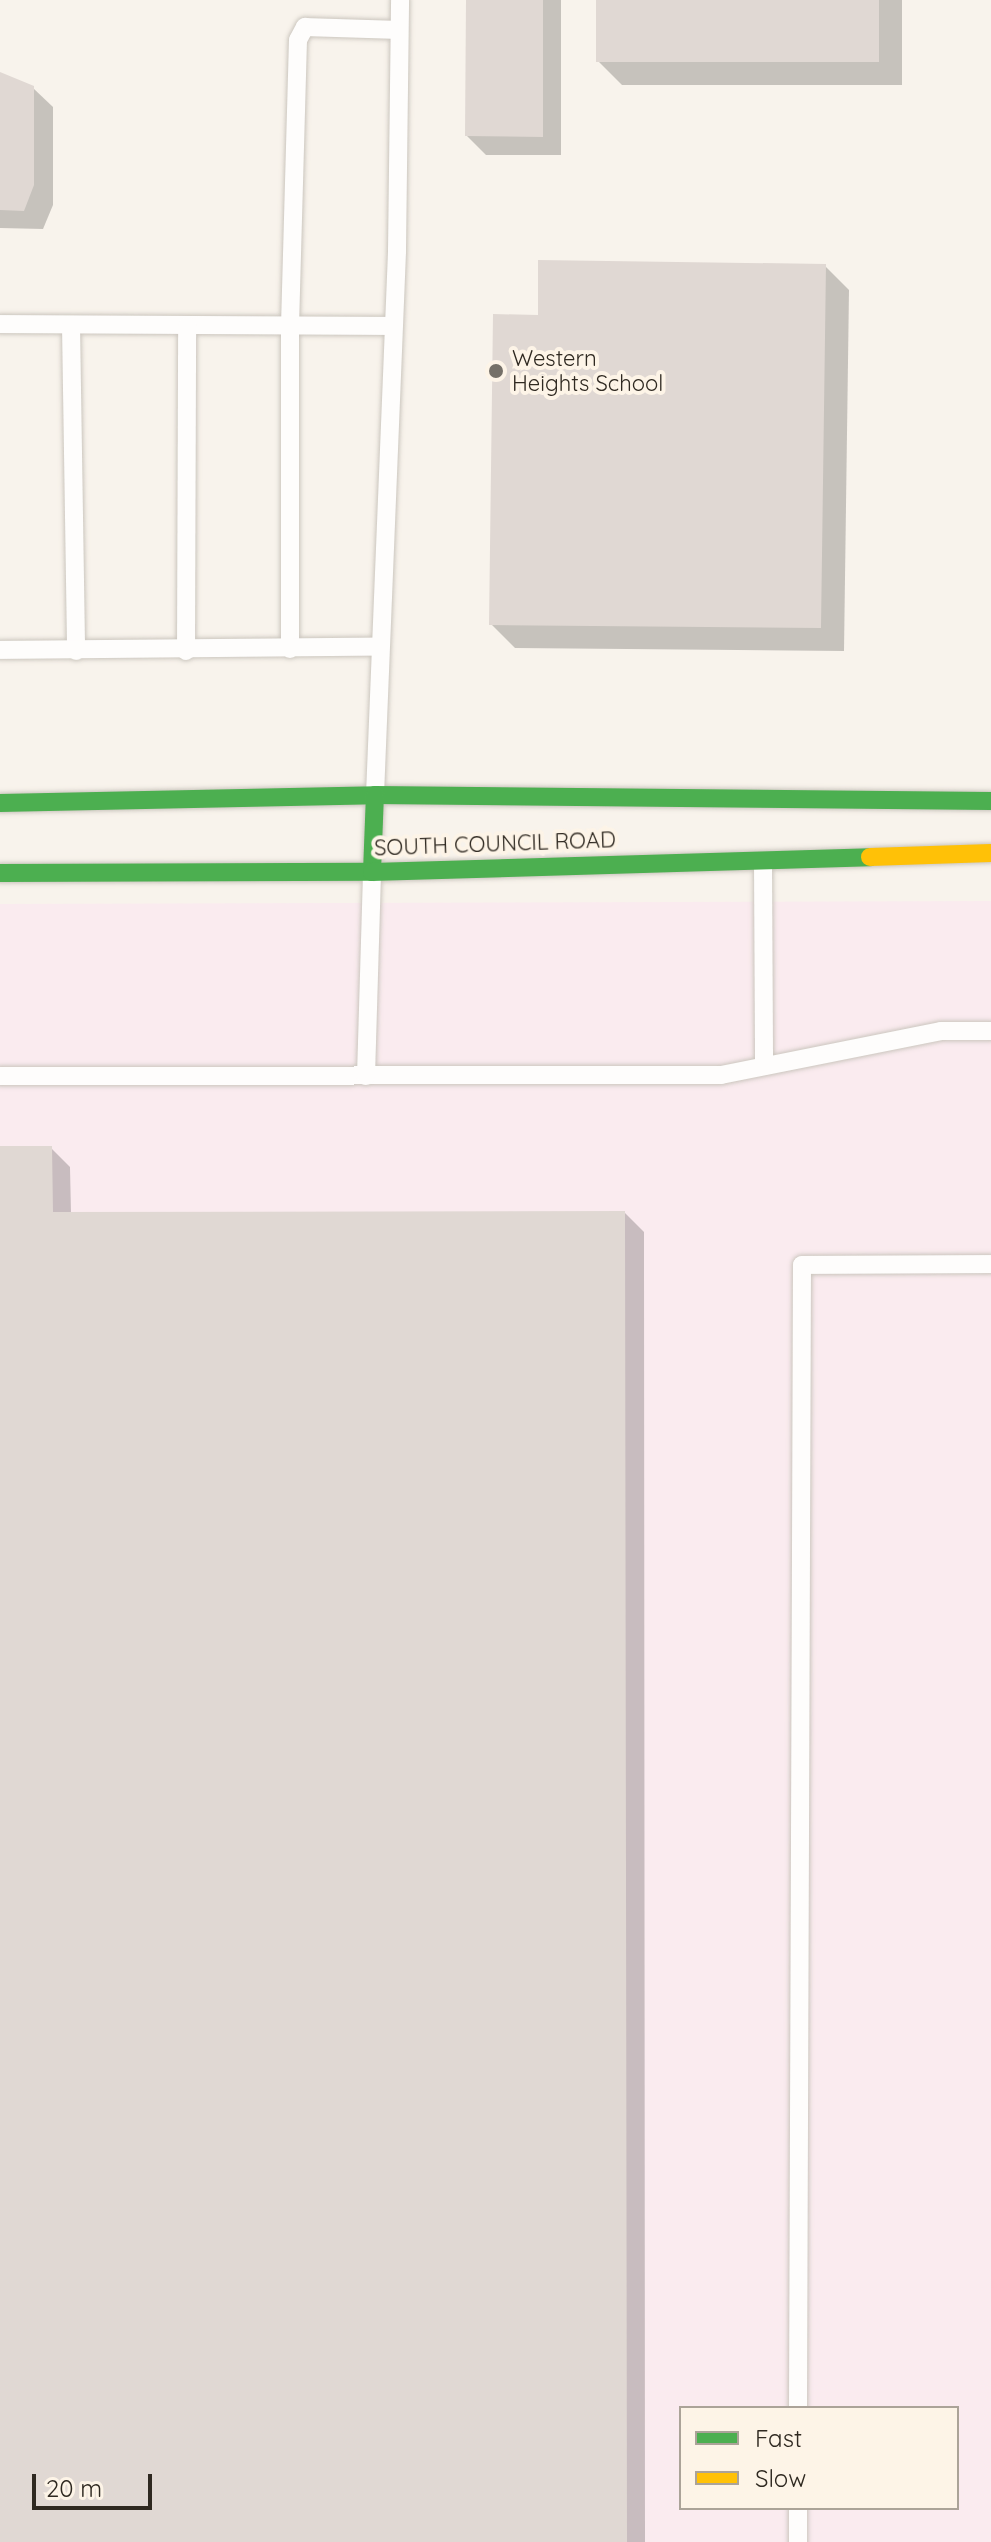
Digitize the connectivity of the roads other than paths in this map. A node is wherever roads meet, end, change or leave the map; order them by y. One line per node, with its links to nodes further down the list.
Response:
1 (400, 0): 2 (lane)
2 (399, 30): 6 (lane); 7 (lane)
3 (0, 324): 4 (lane)
4 (71, 325): 5 (lane); 11 (lane)
5 (187, 326): 6 (lane); 12 (lane)
6 (290, 326): 7 (lane); 9 (lane)
7 (393, 326): 8 (lane)
8 (378, 647): 9 (lane); 13 (lane)
9 (290, 649): 12 (lane)
10 (0, 650): 11 (lane)
11 (76, 651): 12 (lane)
12 (186, 651)
13 (375, 795): 14 (main road, SOUTH COUNCIL ROAD); 15 (main road, SOUTH COUNCIL ROAD); 18 (main road)
14 (991, 801)
15 (0, 803)
16 (991, 853): 17 (main road, SOUTH COUNCIL ROAD)
17 (763, 861): 18 (main road, SOUTH COUNCIL ROAD); 21 (lane)
18 (372, 872): 19 (main road, SOUTH COUNCIL ROAD); 23 (lane)
19 (0, 873)
20 (991, 1031): 21 (lane)
21 (764, 1066): 23 (lane)
22 (0, 1076): 23 (lane)
23 (366, 1076)
24 (991, 1264): 25 (lane)
25 (798, 2406)
26 (798, 2510): 27 (lane)
27 (798, 2542)

